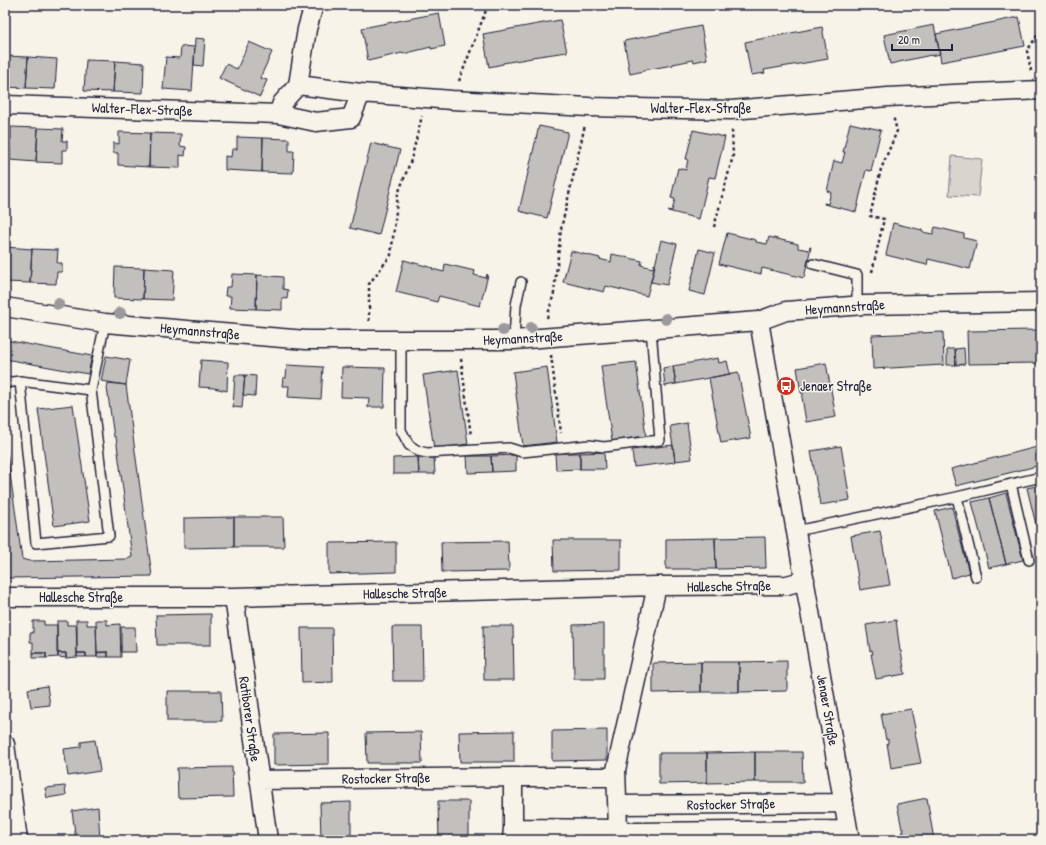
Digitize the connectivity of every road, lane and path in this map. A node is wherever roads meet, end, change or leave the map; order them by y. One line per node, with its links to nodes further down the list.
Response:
1 (314, 5): 4 (street)
2 (488, 5): 9 (path)
3 (1041, 30): 5 (path)
4 (298, 85): 6 (street, Walter-Flex-Straße); 13 (street)
5 (1038, 90): 7 (street, Walter-Flex-Straße)
6 (361, 93): 8 (street, Walter-Flex-Straße); 13 (street, Walter-Flex-Straße)
7 (888, 96): 12 (street, Walter-Flex-Straße); 16 (path)
8 (427, 98): 9 (street, Walter-Flex-Straße); 25 (path)
9 (452, 100): 11 (street, Walter-Flex-Straße)
10 (5, 105): 13 (street, Walter-Flex-Straße)
11 (589, 107): 12 (street, Walter-Flex-Straße); 24 (path)
12 (731, 110): 14 (path)
13 (278, 114)
14 (714, 227)
15 (813, 264): 19 (lane)
16 (872, 274)
17 (521, 282): 28 (lane)
18 (1041, 302): 19 (street, Heymannstraße)
19 (857, 305): 21 (street, Heymannstraße)
20 (5, 307): 22 (street, Heymannstraße)
21 (759, 321): 23 (street, Heymannstraße); 37 (street, Jenaer Straße)
22 (106, 323): 25 (street, Heymannstraße); 31 (lane)
23 (651, 329): 24 (street, Heymannstraße); 32 (lane)
24 (546, 337): 28 (street, Heymannstraße); 32 (path)
25 (369, 340): 26 (street, Heymannstraße)
26 (401, 340): 27 (street, Heymannstraße); 33 (lane)
27 (459, 340): 28 (street, Heymannstraße); 33 (path)
28 (514, 340)
29 (20, 381): 30 (lane); 31 (lane); 31 (lane)
30 (5, 383)
31 (90, 390)
32 (563, 448): 33 (lane)
33 (473, 450)
34 (1041, 477): 35 (lane)
35 (1011, 484): 36 (lane); 38 (lane)
36 (957, 497): 37 (lane); 39 (lane)
37 (796, 531): 40 (street, Jenaer Straße)
38 (1029, 560)
39 (976, 577)
40 (805, 580): 41 (street, Hallesche Straße); 48 (street, Jenaer Straße)
41 (657, 586): 42 (street, Hallesche Straße); 46 (street)
42 (234, 597): 43 (street, Hallesche Straße); 47 (street, Ratiborer Straße)
43 (5, 598)
44 (5, 744): 53 (street)
45 (513, 777): 46 (street, Rostocker Straße); 47 (street, Rostocker Straße); 51 (street, Rostocker Straße)
46 (616, 778): 49 (street)
47 (259, 780): 54 (street, Ratiborer Straße)
48 (844, 802): 49 (street, Rostocker Straße); 52 (street, Jenaer Straße)
49 (618, 805): 50 (street)
50 (618, 829): 51 (street, Rostocker Straße); 52 (street, Rostocker Straße)
51 (512, 834)
52 (849, 835)
53 (18, 840)
54 (268, 840)

